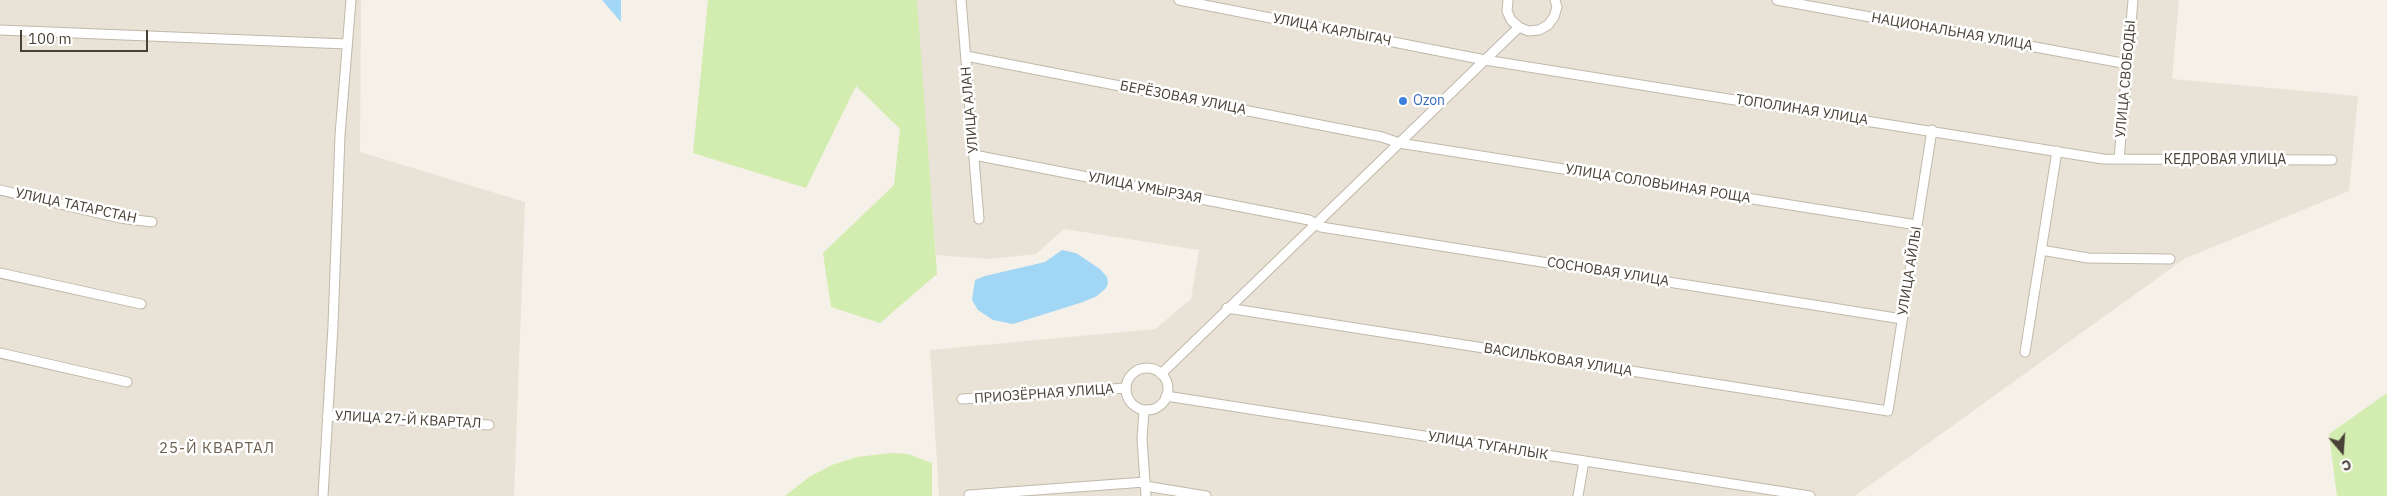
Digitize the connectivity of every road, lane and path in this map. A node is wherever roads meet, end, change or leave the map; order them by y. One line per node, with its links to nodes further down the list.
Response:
1 (351, 0): 10 (street)
2 (961, 0): 11 (street, УЛИЦА АЛАН)
3 (1179, 0): 12 (street, УЛИЦА КАРЛЫГАЧ)
4 (1508, 0): 8 (street)
5 (1555, 0): 8 (street)
6 (1777, 0): 13 (street, НАЦИОНАЛЬНАЯ УЛИЦА)
7 (2133, 0): 13 (street, УЛИЦА СВОБОДЫ)
8 (1519, 27): 12 (street)
9 (0, 30): 10 (street)
10 (347, 44): 40 (street)
11 (966, 56): 15 (street, БЕРЁЗОВАЯ УЛИЦА); 17 (street, УЛИЦА АЛАН)
12 (1485, 60): 14 (street, ТОПОЛИНАЯ УЛИЦА); 15 (street)
13 (2128, 64): 18 (street, УЛИЦА СВОБОДЫ)
14 (1932, 130): 16 (street, ТОПОЛИНАЯ УЛИЦА); 24 (street, УЛИЦА АЙЛЫ)
15 (1399, 142): 23 (street); 24 (street, УЛИЦА СОЛОВЬИНАЯ РОЩА)
16 (2057, 151): 18 (street, ТОПОЛИНАЯ УЛИЦА); 25 (street)
17 (974, 155): 21 (street, УЛИЦА АЛАН); 23 (street, УЛИЦА УМЫРЗАЯ)
18 (2119, 159): 19 (street, КЕДРОВАЯ УЛИЦА)
19 (2332, 160)
20 (0, 190): 22 (street, УЛИЦА ТАТАРСТАН)
21 (979, 219)
22 (152, 222)
23 (1315, 224): 29 (street); 30 (street, СОСНОВАЯ УЛИЦА)
24 (1917, 225): 30 (street, УЛИЦА АЙЛЫ)
25 (2041, 250): 26 (street); 31 (street)
26 (2170, 259)
27 (0, 273): 28 (street)
28 (141, 304)
29 (1227, 308): 33 (street); 39 (street, ВАСИЛЬКОВАЯ УЛИЦА)
30 (1902, 319): 39 (street, УЛИЦА АЙЛЫ)
31 (2025, 352)
32 (0, 353): 34 (street)
33 (1161, 374): 35 (street); 36 (street)
34 (127, 382)
35 (1126, 388): 37 (street, ПРИОЗЁРНАЯ УЛИЦА); 38 (street)
36 (1166, 396): 38 (street); 42 (street, УЛИЦА ТУГАНЛЫК)
37 (962, 399)
38 (1144, 410): 43 (street)
39 (1888, 411)
40 (327, 416): 41 (street, УЛИЦА 27-Й КВАРТАЛ); 45 (street)
41 (489, 425)
42 (1584, 461): 48 (street); 49 (street, УЛИЦА ТУГАНЛЫК)
43 (1145, 484): 44 (street); 46 (street); 47 (street)
44 (969, 495)
45 (323, 496)
46 (1146, 496)
47 (1206, 496)
48 (1578, 496)
49 (1810, 496)

